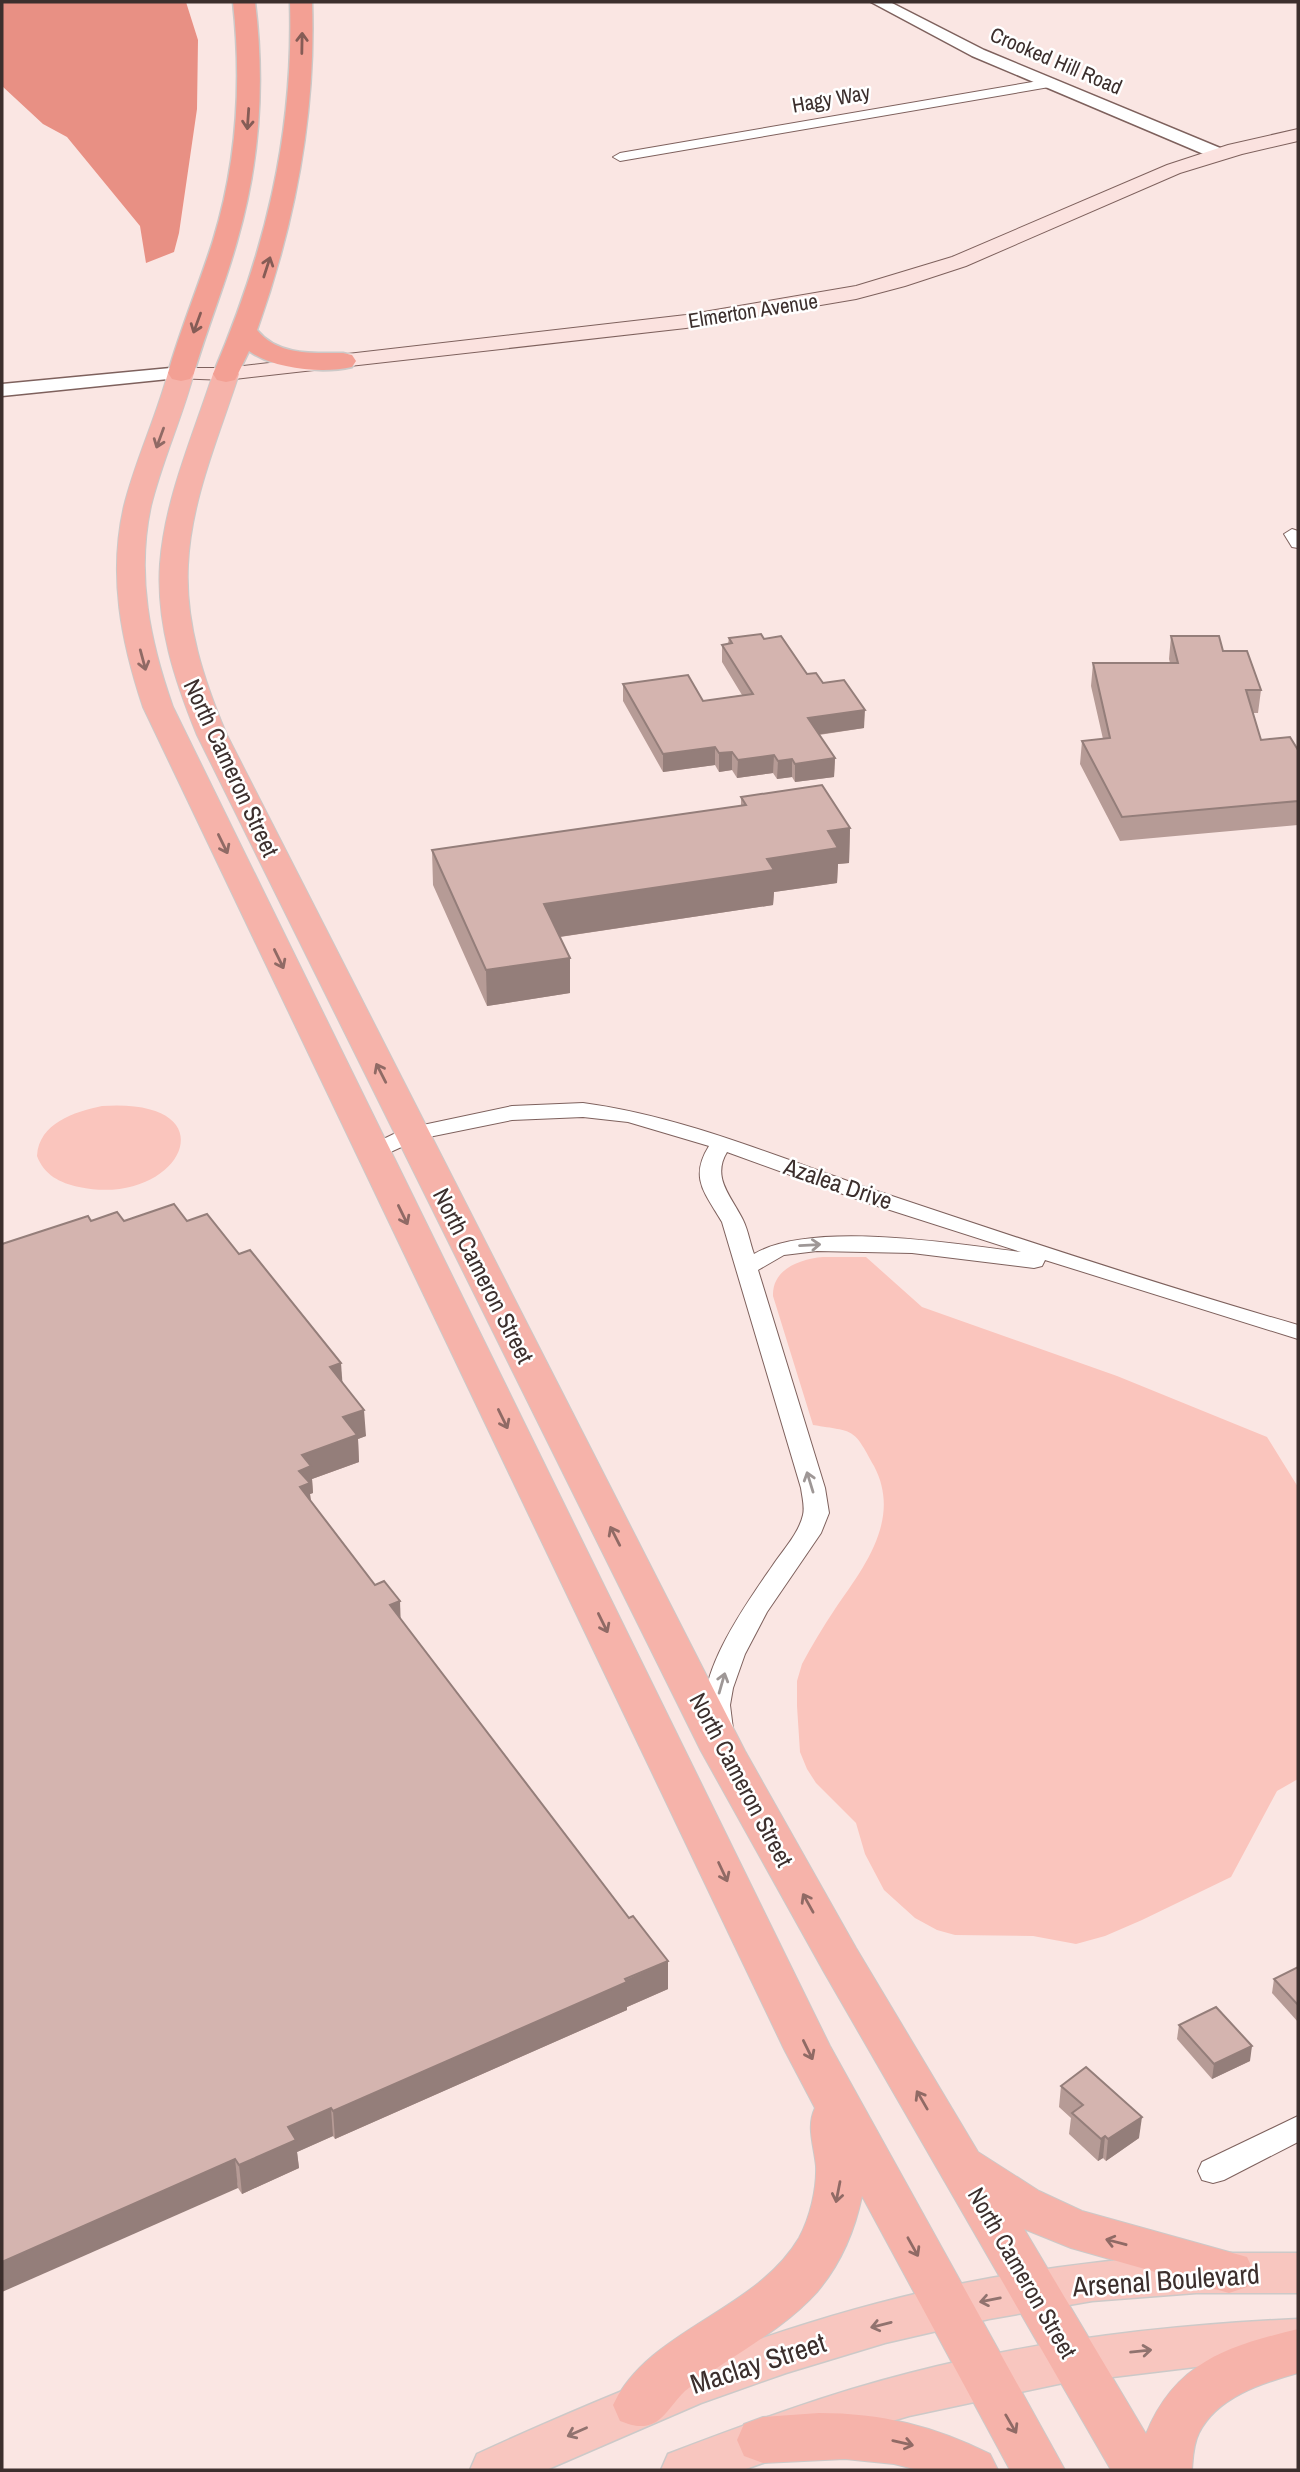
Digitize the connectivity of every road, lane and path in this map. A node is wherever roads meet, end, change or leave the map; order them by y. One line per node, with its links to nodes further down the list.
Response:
1 (244, 2): 10 (highway, North Cameron Street, one-way to 10)
2 (301, 2): 8 (highway, North Cameron Street, one-way to 2)
3 (879, 2): 4 (street, Crooked Hill Road)
4 (1050, 83): 6 (street, Crooked Hill Road); 7 (street, Hagy Way)
5 (1298, 135): 6 (main road, Elmerton Avenue)
6 (1219, 154): 9 (main road, Elmerton Avenue)
7 (620, 157)
8 (245, 332): 9 (highway); 11 (highway, North Cameron Street)
9 (343, 361): 11 (main road, Elmerton Avenue)
10 (181, 373): 11 (main road, Elmerton Avenue); 12 (street); 13 (highway, North Cameron Street, one-way to 13)
11 (226, 374): 13 (highway, North Cameron Street, one-way to 11)
12 (2, 390)
13 (383, 1139): 14 (street, Azalea Drive); 18 (highway, North Cameron Street, one-way to 13); 19 (highway, North Cameron Street, one-way to 19)
14 (722, 1143): 15 (street); 16 (street, Azalea Drive)
15 (747, 1267): 16 (street, one-way to 16); 18 (street, one-way to 15)
16 (1102, 1271): 17 (street, Azalea Drive)
17 (1298, 1332)
18 (723, 1751): 21 (highway, North Cameron Street, one-way to 18)
19 (834, 2101): 26 (highway, North Cameron Street, one-way to 26); 31 (highway, one-way to 31)
20 (1298, 2128): 22 (street)
21 (956, 2159): 23 (highway, one-way to 21); 25 (highway, North Cameron Street)
22 (1213, 2171)
23 (1229, 2272): 24 (main road, Arsenal Boulevard); 25 (main road, Arsenal Boulevard)
24 (1298, 2273)
25 (1034, 2292): 26 (main road, Maclay Street, one-way to 26); 29 (highway, North Cameron Street)
26 (947, 2309): 30 (highway, North Cameron Street); 31 (main road, Maclay Street, one-way to 31)
27 (1298, 2340): 29 (main road, one-way to 27)
28 (1298, 2351): 38 (highway)
29 (1073, 2360): 30 (main road); 37 (highway, North Cameron Street)
30 (985, 2377): 32 (main road); 36 (highway, North Cameron Street, one-way to 36)
31 (639, 2404): 33 (main road, Maclay Street, one-way to 33)
32 (763, 2440): 34 (main road); 35 (highway, one-way to 35)
33 (495, 2470)
34 (687, 2470)
35 (971, 2470)
36 (1038, 2470)
37 (1139, 2470)
38 (1165, 2470)

